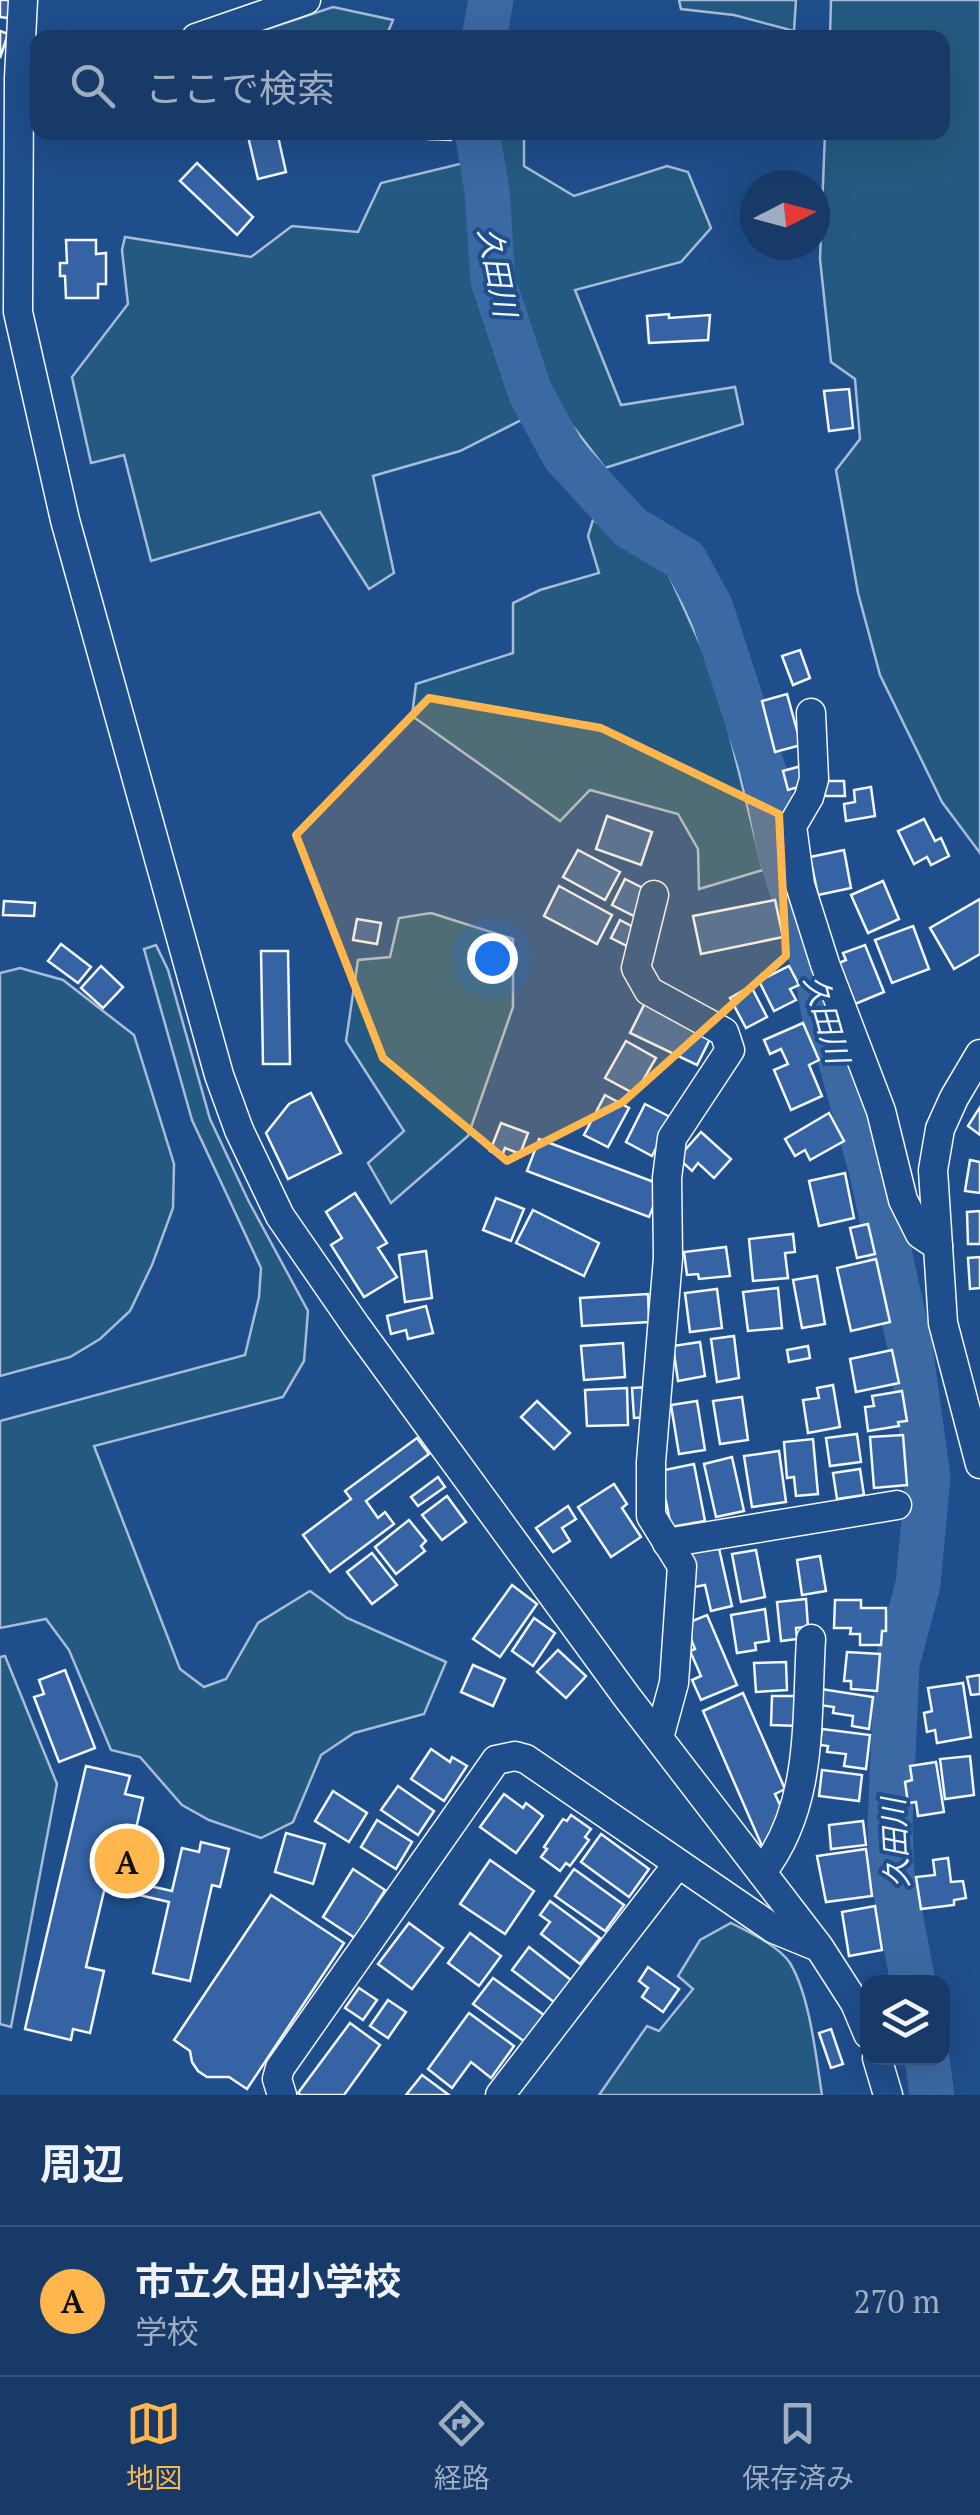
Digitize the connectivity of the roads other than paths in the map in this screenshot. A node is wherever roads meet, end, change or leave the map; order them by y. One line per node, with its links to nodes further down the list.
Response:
1 (24, 0): 4 (street)
2 (306, 0): 3 (street)
3 (219, 30)
4 (28, 80): 13 (street)
5 (811, 713): 8 (street)
6 (654, 896): 11 (street)
7 (980, 1054): 8 (street)
8 (938, 1246): 9 (street)
9 (980, 1464)
10 (896, 1505): 11 (street)
11 (667, 1542): 13 (street)
12 (810, 1639): 15 (street)
13 (659, 1738): 15 (street)
14 (676, 1864): 16 (street); 19 (street); 20 (street)
15 (762, 1872): 16 (street)
16 (819, 1947): 17 (street)
17 (860, 2013)
18 (879, 2065): 21 (street)
19 (282, 2095)
20 (500, 2095)
21 (888, 2095)

